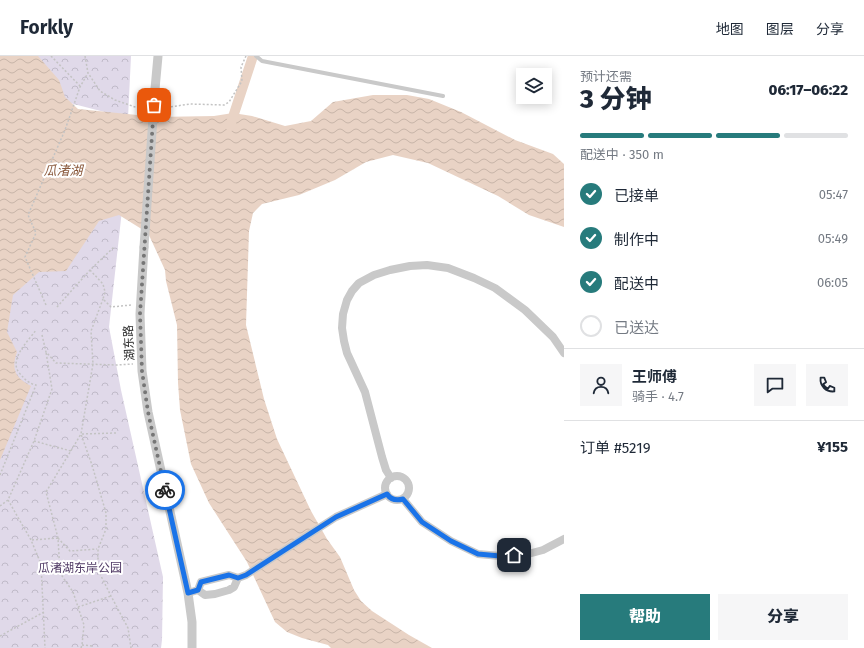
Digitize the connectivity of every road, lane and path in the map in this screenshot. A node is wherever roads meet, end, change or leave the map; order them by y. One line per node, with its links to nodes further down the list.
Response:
1 (51, 56): 7 (path)
2 (85, 56): 6 (path)
3 (158, 56): 14 (street, 湖东路, bridge)
4 (246, 56): 10 (path)
5 (256, 56): 8 (lane)
6 (88, 73): 7 (path); 9 (path)
7 (80, 87): 15 (path)
8 (443, 96)
9 (151, 108)
10 (157, 108)
11 (114, 247): 12 (path)
12 (90, 270): 13 (path); 16 (path)
13 (103, 299): 14 (path); 22 (path)
14 (141, 304): 21 (street, 湖东路)
15 (46, 305)
16 (58, 307)
17 (36, 330): 27 (path)
18 (42, 335): 19 (path)
19 (46, 352): 22 (path); 25 (path)
20 (564, 353): 28 (street)
21 (142, 363): 22 (path); 39 (street, 湖东路)
22 (92, 364): 24 (path)
23 (116, 433): 24 (path)
24 (81, 434): 26 (path); 36 (path)
25 (34, 441): 26 (path); 31 (path)
26 (71, 451): 33 (path)
27 (0, 475)
28 (391, 478): 29 (street); 30 (street)
29 (387, 494): 30 (street); 37 (street)
30 (403, 499): 34 (street)
31 (8, 500): 32 (path); 35 (path)
32 (0, 506)
33 (58, 538): 35 (path); 36 (path); 41 (path)
34 (564, 539)
35 (31, 540): 42 (path)
36 (98, 549): 40 (path)
37 (238, 578): 38 (street); 38 (street)
38 (198, 590): 39 (street)
39 (188, 593): 49 (street, 湖东路)
40 (110, 596): 41 (path); 48 (path)
41 (78, 607): 44 (path)
42 (44, 612): 43 (path); 46 (path)
43 (0, 636)
44 (82, 645): 45 (path); 47 (path)
45 (93, 646)
46 (45, 648)
47 (81, 648)
48 (131, 648)
49 (192, 648)

